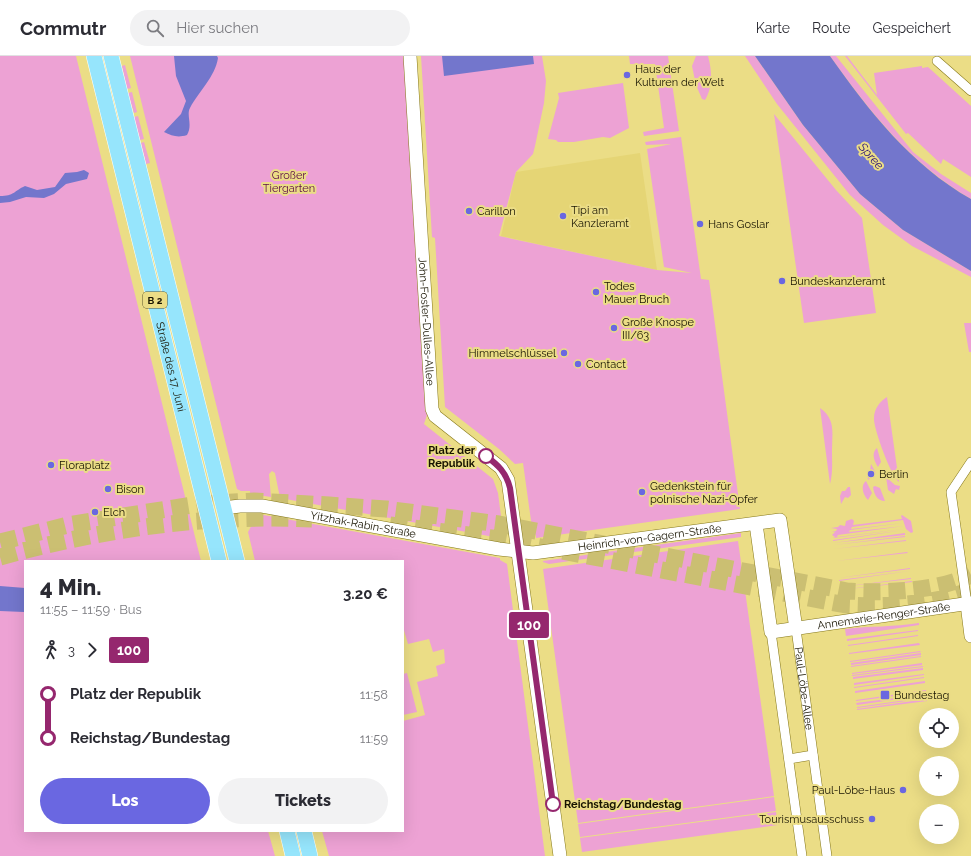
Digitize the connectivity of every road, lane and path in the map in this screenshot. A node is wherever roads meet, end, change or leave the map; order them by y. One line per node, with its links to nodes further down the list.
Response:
1 (94, 56): 8 (main road, Straße des 17. Juni / B 2)
2 (111, 56): 7 (main road, Straße des 17. Juni / B 2)
3 (410, 56): 11 (street, John-Foster-Dulles-Allee)
4 (937, 61): 5 (street)
5 (971, 90)
6 (971, 462): 14 (street)
7 (223, 508): 8 (street, Yitzhak-Rabin-Straße); 11 (street, Yitzhak-Rabin-Straße); 13 (main road, Straße des 17. Juni / B 2)
8 (207, 511): 12 (main road, Straße des 17. Juni / B 2)
9 (780, 520): 10 (street, Heinrich-von-Gagern-Straße); 15 (street, Paul-Löbe-Allee)
10 (756, 524): 11 (street, Heinrich-von-Gagern-Straße); 16 (street)
11 (519, 552): 25 (street, John-Foster-Dulles-Allee)
12 (219, 560)
13 (237, 560)
14 (969, 604): 15 (street, Annemarie-Renger-Straße); 17 (street)
15 (796, 629): 16 (street, Annemarie-Renger-Straße); 18 (street, Paul-Löbe-Allee)
16 (771, 632): 19 (street)
17 (971, 636)
18 (813, 755): 19 (street); 26 (street, Paul-Löbe-Allee)
19 (788, 759): 22 (street)
20 (287, 832): 23 (main road)
21 (304, 832): 24 (main road)
22 (802, 855)
23 (293, 856)
24 (310, 856)
25 (560, 856)
26 (827, 856)

